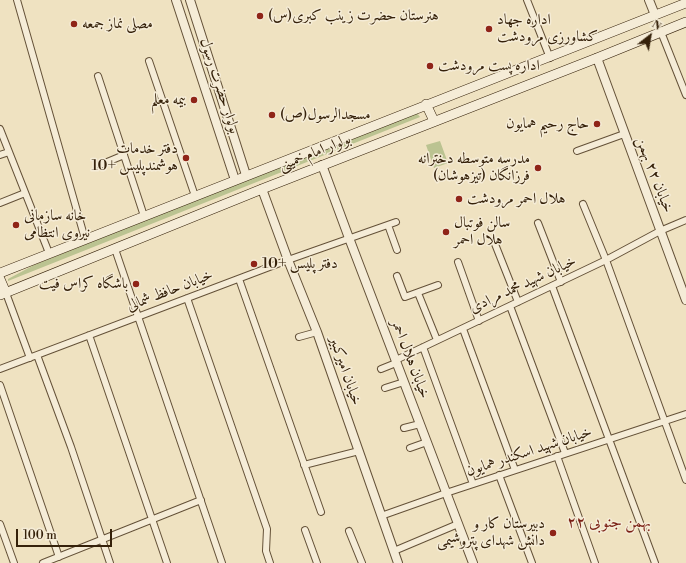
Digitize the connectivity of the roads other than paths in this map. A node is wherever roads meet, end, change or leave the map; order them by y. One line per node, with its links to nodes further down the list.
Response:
1 (17, 0): 41 (street)
2 (176, 0): 26 (street, بولوار حضرت رسول)
3 (190, 0): 24 (street, بولوار حضرت رسول)
4 (527, 0): 10 (street)
5 (649, 0): 7 (street)
6 (686, 3): 7 (main road, بولوار امام خمینی)
7 (655, 15): 10 (main road, بولوار امام خمینی)
8 (686, 22): 9 (main road, بولوار امام خمینی)
9 (661, 32): 11 (main road, بولوار امام خمینی); 14 (street)
10 (550, 58): 15 (main road, بولوار امام خمینی)
11 (597, 58): 16 (main road, بولوار امام خمینی); 18 (street, خیابان ۲۲ بهمن)
12 (149, 61): 31 (street)
13 (98, 76): 22 (street)
14 (686, 95)
15 (426, 104): 16 (main road); 27 (main road, بولوار امام خمینی)
16 (434, 121): 25 (main road, بولوار امام خمینی)
17 (0, 129): 19 (street)
18 (624, 134): 20 (street); 39 (street, خیابان ۲۲ بهمن)
19 (9, 152): 21 (street); 30 (street)
20 (577, 152)
21 (0, 155)
22 (124, 155): 23 (street); 34 (street)
23 (100, 165)
24 (243, 165): 26 (street); 27 (street, بولوار حضرت رسول)
25 (322, 165): 29 (main road, بولوار امام خمینی); 40 (street, خیابان هلال احمر)
26 (231, 168): 28 (street, بولوار حضرت رسول)
27 (246, 175): 28 (main road, بولوار امام خمینی)
28 (235, 180): 31 (main road, بولوار امام خمینی)
29 (262, 189): 43 (main road, بولوار امام خمینی); 46 (street, خیابان امیرکبیر)
30 (25, 193): 32 (street); 45 (street)
31 (195, 196): 34 (main road, بولوار امام خمینی)
32 (0, 203)
33 (583, 204): 47 (street)
34 (144, 216): 41 (main road, بولوار امام خمینی)
35 (686, 220): 39 (street, خیابان شهید محمد مرادی)
36 (396, 222): 38 (street, خیابان حافظ شمالی)
37 (538, 223): 53 (street)
38 (388, 225): 40 (street, خیابان حافظ شمالی); 44 (street)
39 (660, 231): 47 (street, خیابان شهید محمد مرادی); 59 (street, خیابان ۲۲ بهمن)
40 (349, 238): 46 (street, خیابان حافظ شمالی); 71 (street, خیابان هلال احمر)
41 (85, 239): 45 (main road, بولوار امام خمینی)
42 (495, 244): 60 (street)
43 (116, 249): 57 (main road, بولوار امام خمینی); 62 (street)
44 (397, 250)
45 (49, 254): 49 (main road, بولوار امام خمینی)
46 (288, 260): 52 (street, خیابان حافظ شمالی); 65 (street, خیابان امیرکبیر)
47 (606, 260): 53 (street, خیابان شهید محمد مرادی); 78 (street)
48 (458, 262): 63 (street)
49 (0, 273)
50 (397, 276): 56 (street)
51 (0, 279): 57 (main road)
52 (239, 279): 58 (street, خیابان حافظ شمالی); 87 (street)
53 (561, 282): 55 (street, خیابان شهید محمد مرادی)
54 (438, 285): 56 (street)
55 (552, 286): 60 (street, خیابان شهید محمد مرادی); 81 (street)
56 (418, 293): 68 (street)
57 (3, 294): 70 (street)
58 (188, 298): 62 (street, خیابان حافظ شمالی); 110 (street)
59 (686, 300)
60 (518, 302): 61 (street, خیابان شهید محمد مرادی)
61 (510, 306): 63 (street, خیابان شهید محمد مرادی); 85 (street)
62 (139, 316): 66 (street, خیابان حافظ شمالی); 93 (street)
63 (479, 321): 64 (street, خیابان شهید محمد مرادی)
64 (463, 328): 68 (street, خیابان شهید محمد مرادی); 88 (street)
65 (317, 332): 67 (street); 84 (street, خیابان امیرکبیر)
66 (88, 335): 70 (street, خیابان حافظ شمالی); 96 (street)
67 (299, 337)
68 (437, 340): 69 (street, خیابان شهید محمد مرادی)
69 (423, 347): 71 (street, خیابان شهید محمد مرادی); 91 (street)
70 (33, 356): 72 (street, خیابان حافظ شمالی); 102 (street)
71 (396, 361): 73 (street, خیابان شهید محمد مرادی); 74 (street, خیابان هلال احمر)
72 (0, 369)
73 (380, 369)
74 (404, 382): 76 (street); 79 (street, خیابان هلال احمر)
75 (0, 386): 104 (street)
76 (385, 388)
77 (686, 414): 78 (street, خیابان شهید اسکندر همایون)
78 (664, 421): 81 (street, خیابان شهید اسکندر همایون); 90 (street)
79 (420, 424): 80 (street); 82 (street, خیابان هلال احمر)
80 (404, 428)
81 (609, 439): 85 (street, خیابان شهید اسکندر همایون); 117 (street)
82 (427, 442): 83 (street); 92 (street, خیابان هلال احمر)
83 (410, 448)
84 (359, 451): 87 (street); 95 (street, خیابان امیرکبیر)
85 (565, 454): 86 (street, خیابان شهید اسکندر همایون)
86 (557, 456): 88 (street, خیابان شهید اسکندر همایون); 116 (street)
87 (304, 465): 94 (street)
88 (515, 470): 89 (street, خیابان شهید اسکندر همایون)
89 (499, 475): 91 (street, خیابان شهید اسکندر همایون); 115 (street)
90 (686, 480)
91 (474, 484): 92 (street, خیابان شهید اسکندر همایون)
92 (446, 493): 95 (street, خیابان شهید اسکندر همایون); 98 (street, خیابان هلال احمر)
93 (201, 500): 96 (street); 105 (street)
94 (321, 512)
95 (381, 516): 103 (street, خیابان امیرکبیر)
96 (152, 520): 102 (street); 109 (street)
97 (0, 524): 101 (street)
98 (458, 524): 103 (street); 114 (street, خیابان هلال احمر)
99 (305, 530): 111 (street)
100 (349, 531): 112 (street)
101 (2, 534): 106 (street)
102 (101, 540): 104 (street); 108 (street)
103 (394, 551): 113 (street, خیابان امیرکبیر)
104 (57, 559): 107 (street)
105 (221, 560)
106 (14, 563)
107 (43, 563)
108 (110, 563)
109 (167, 563)
110 (270, 563)
111 (317, 563)
112 (362, 563)
113 (396, 563)
114 (473, 563)
115 (532, 563)
116 (595, 563)
117 (655, 563)

